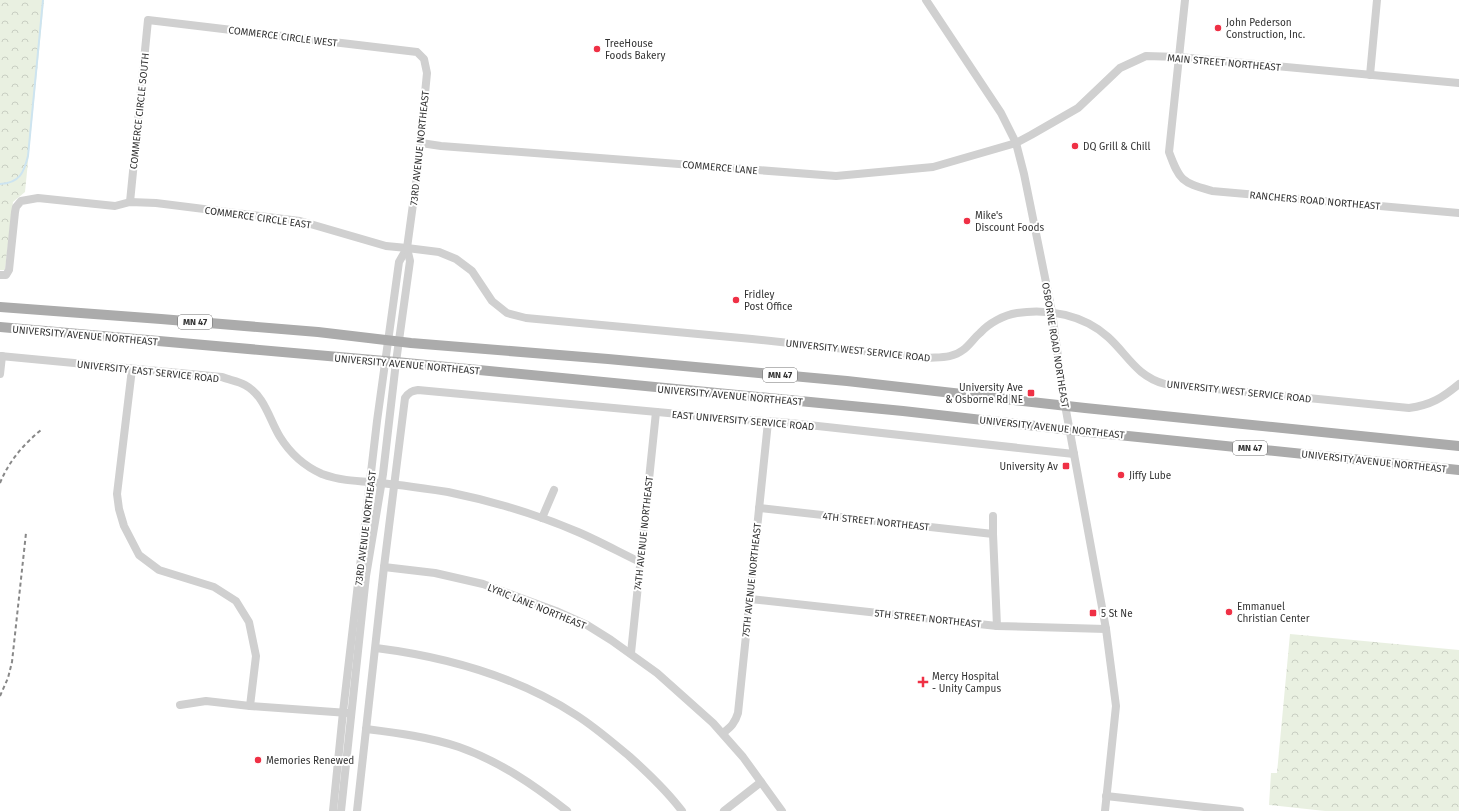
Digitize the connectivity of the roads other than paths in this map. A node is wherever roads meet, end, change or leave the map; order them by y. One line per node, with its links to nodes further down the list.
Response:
1 (926, 0): 10 (street, OSBORNE ROAD NORTHEAST)
2 (1185, 0): 6 (street)
3 (1376, 0): 7 (street)
4 (148, 20): 5 (street, COMMERCE CIRCLE WEST); 11 (street, COMMERCE CIRCLE SOUTH)
5 (417, 52): 9 (street, 73RD AVENUE NORTHEAST)
6 (1179, 57): 7 (street, MAIN STREET NORTHEAST); 10 (street, MAIN STREET NORTHEAST); 12 (street, RANCHERS ROAD NORTHEAST)
7 (1370, 75): 8 (street, MAIN STREET NORTHEAST)
8 (1459, 83)
9 (421, 143): 10 (street, COMMERCE LANE); 13 (street, 73RD AVENUE NORTHEAST)
10 (1016, 143): 16 (street, OSBORNE ROAD NORTHEAST)
11 (130, 202): 13 (street, COMMERCE CIRCLE EAST); 14 (street, COMMERCE CIRCLE EAST)
12 (1459, 213)
13 (406, 248): 16 (street, UNIVERSITY WEST SERVICE ROAD); 18 (street, 73RD AVENUE NORTHEAST)
14 (0, 276)
15 (0, 307): 18 (main road, UNIVERSITY AVENUE NORTHEAST / MN 47)
16 (1052, 312): 23 (street, UNIVERSITY WEST SERVICE ROAD); 24 (street, OSBORNE ROAD NORTHEAST)
17 (0, 327): 20 (main road, UNIVERSITY AVENUE NORTHEAST / MN 47)
18 (394, 341): 20 (street, 73RD AVENUE NORTHEAST); 24 (main road, UNIVERSITY AVENUE NORTHEAST / MN 47)
19 (1, 356): 21 (street, UNIVERSITY EAST SERVICE ROAD); 22 (street)
20 (391, 362): 27 (main road, UNIVERSITY AVENUE NORTHEAST / MN 47); 31 (street, 73RD AVENUE NORTHEAST); 32 (street, 73RD AVENUE NORTHEAST)
21 (132, 369): 31 (street, UNIVERSITY EAST SERVICE ROAD); 47 (street)
22 (0, 374)
23 (1459, 384)
24 (1065, 405): 27 (street, OSBORNE ROAD NORTHEAST); 28 (main road, UNIVERSITY AVENUE NORTHEAST / MN 47)
25 (656, 412): 26 (street, EAST UNIVERSITY SERVICE ROAD); 33 (street, EAST UNIVERSITY SERVICE ROAD); 39 (street, 74TH AVENUE NORTHEAST)
26 (768, 422): 29 (street, EAST UNIVERSITY SERVICE ROAD); 35 (street, 75TH AVENUE NORTHEAST)
27 (1070, 430): 29 (street, OSBORNE ROAD NORTHEAST); 30 (main road, UNIVERSITY AVENUE NORTHEAST / MN 47)
28 (1459, 446)
29 (1074, 454): 43 (street, OSBORNE ROAD NORTHEAST)
30 (1459, 470)
31 (370, 482): 32 (street, UNIVERSITY EAST SERVICE ROAD); 48 (street, 73RD AVENUE NORTHEAST)
32 (381, 484): 33 (street, UNIVERSITY EAST SERVICE ROAD); 49 (street, 73RD AVENUE NORTHEAST)
33 (395, 486): 37 (street, UNIVERSITY EAST SERVICE ROAD); 40 (street)
34 (554, 490): 37 (street)
35 (759, 508): 38 (street, 4TH STREET NORTHEAST); 41 (street, 75TH AVENUE NORTHEAST)
36 (994, 516): 38 (street)
37 (542, 518): 39 (street, UNIVERSITY EAST SERVICE ROAD)
38 (993, 534): 42 (street)
39 (640, 562): 45 (street, 74TH AVENUE NORTHEAST)
40 (384, 568): 44 (street); 45 (street, LYRIC LANE NORTHEAST)
41 (750, 599): 42 (street, 5TH STREET NORTHEAST); 51 (street, 75TH AVENUE NORTHEAST)
42 (998, 626): 43 (street, 5TH STREET NORTHEAST)
43 (1106, 629): 53 (street, OSBORNE ROAD NORTHEAST)
44 (376, 648): 50 (street); 58 (street)
45 (631, 654): 51 (street, LYRIC LANE NORTHEAST)
46 (180, 704): 47 (street)
47 (250, 706): 48 (street)
48 (343, 712): 49 (street); 54 (street, 73RD AVENUE NORTHEAST)
49 (352, 713): 55 (street, 73RD AVENUE NORTHEAST)
50 (366, 729): 56 (street); 57 (street)
51 (723, 733): 52 (street, LYRIC LANE NORTHEAST)
52 (761, 782): 59 (street); 60 (street, LYRIC LANE NORTHEAST)
53 (1106, 796): 61 (street, OSBORNE ROAD NORTHEAST); 62 (street)
54 (333, 811)
55 (342, 811)
56 (358, 811)
57 (567, 811)
58 (682, 811)
59 (724, 811)
60 (782, 811)
61 (1105, 811)
62 (1240, 811)

